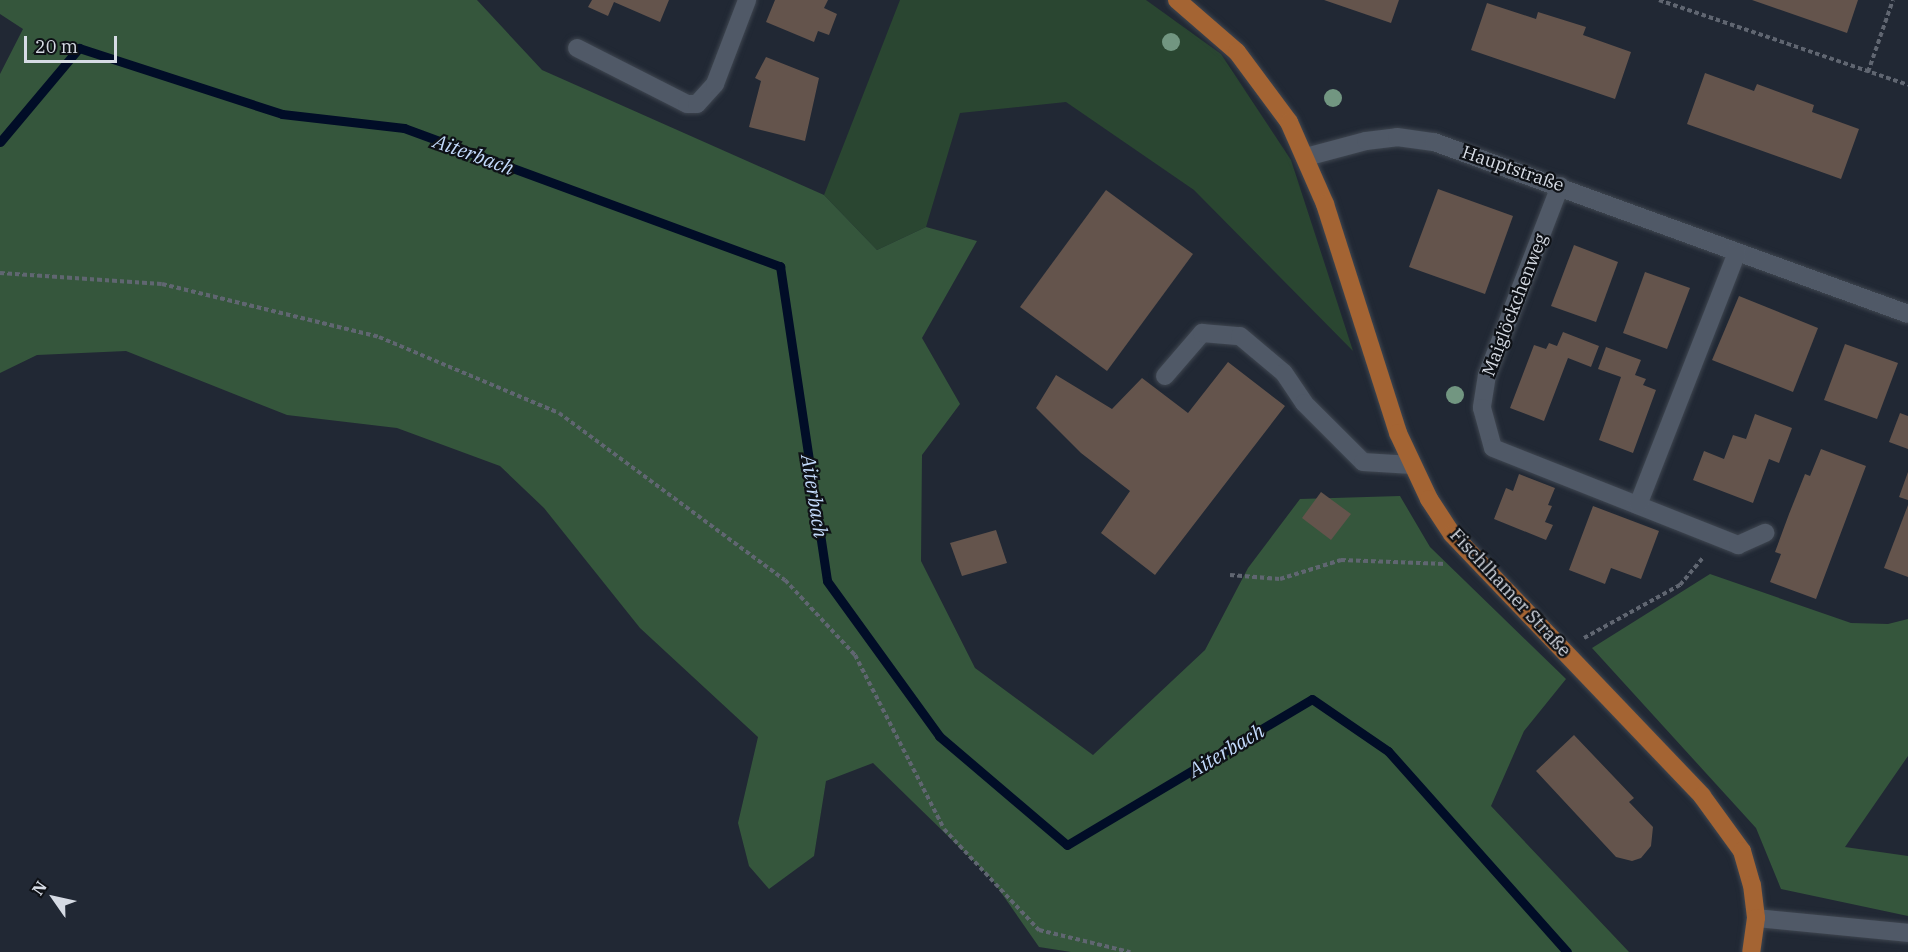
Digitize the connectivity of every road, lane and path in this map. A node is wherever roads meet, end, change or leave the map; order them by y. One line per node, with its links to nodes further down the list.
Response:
1 (747, 0): 5 (street)
2 (1177, 0): 8 (main road)
3 (1659, 0): 6 (path)
4 (1893, 0): 6 (path)
5 (577, 48)
6 (1868, 72): 7 (path)
7 (1908, 85)
8 (1306, 158): 9 (street, Hauptstraße); 14 (main road, Fischlhamer Straße)
9 (1560, 186): 10 (street, Hauptstraße); 15 (street, Maiglöckchenweg)
10 (1737, 252): 12 (street, Hauptstraße); 15 (street)
11 (0, 273): 23 (path)
12 (1908, 314)
13 (1165, 376): 14 (street)
14 (1412, 465): 18 (main road, Fischlhamer Straße)
15 (1638, 505): 17 (street, Maiglöckchenweg)
16 (1765, 532): 17 (street, Maiglöckchenweg)
17 (1719, 538): 20 (path)
18 (1480, 566): 19 (path); 20 (main road, Fischlhamer Straße)
19 (1230, 575)
20 (1563, 650): 21 (main road, Fischlhamer Straße)
21 (1756, 918): 22 (street); 24 (main road, Fischlhamer Straße)
22 (1908, 933)
23 (1130, 952)
24 (1751, 952)

